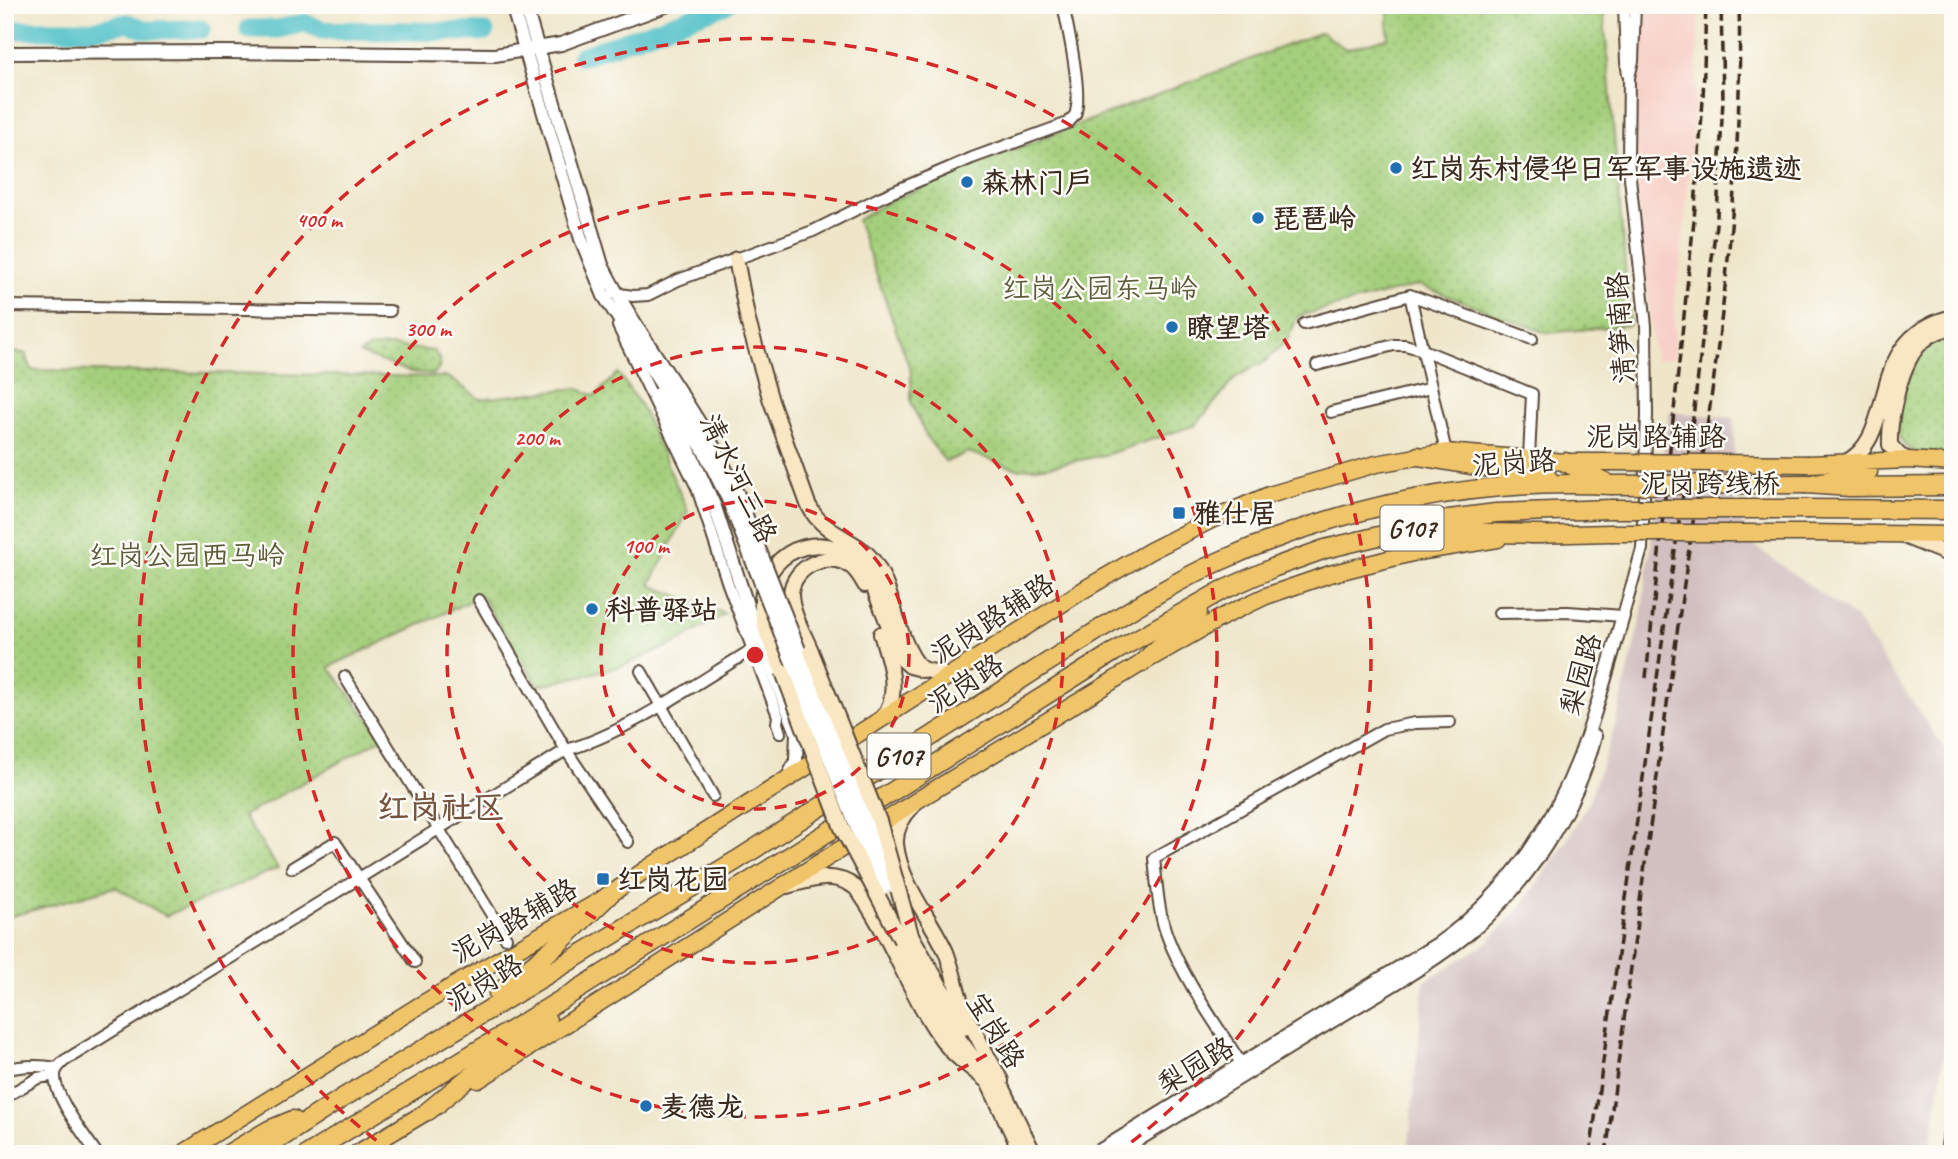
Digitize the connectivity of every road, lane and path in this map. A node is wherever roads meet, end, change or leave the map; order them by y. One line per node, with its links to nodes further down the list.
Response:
1 (512, 5): 8 (street, 清水河三路)
2 (525, 5): 8 (street, 清水河三路)
3 (650, 5): 8 (street)
4 (668, 5): 8 (street)
5 (1063, 5): 12 (street)
6 (1624, 5): 11 (street, 清笋南路)
7 (1635, 5): 11 (street, 清笋南路)
8 (531, 46): 9 (street); 10 (street); 13 (street, 清水河三路)
9 (5, 47)
10 (5, 54)
11 (1629, 77): 50 (street, 清笋南路)
12 (736, 258): 13 (street); 53 (main road)
13 (610, 294): 17 (street, 清水河三路); 39 (street, 清水河三路)
14 (1409, 295): 19 (street); 21 (street); 22 (street)
15 (5, 306): 16 (street)
16 (390, 310)
17 (612, 310): 23 (street, 清水河三路); 51 (street)
18 (1953, 317): 34 (main road)
19 (1304, 324)
20 (1953, 327): 30 (main road)
21 (1532, 339)
22 (1423, 349): 24 (street); 25 (street); 29 (street)
23 (640, 355): 39 (street, 清水河三路); 62 (street)
24 (1317, 365)
25 (1431, 388): 26 (street); 27 (street)
26 (1331, 412)
27 (1446, 452): 28 (main road, 泥岗路辅路); 29 (main road, 泥岗路辅路)
28 (1418, 456): 35 (highway); 55 (main road, 泥岗路辅路)
29 (1530, 458): 31 (main road, 泥岗路辅路)
30 (1909, 460): 32 (main road, 泥岗路辅路); 34 (main road, 泥岗路辅路)
31 (1565, 462): 34 (main road, 泥岗路辅路, bridge); 37 (highway)
32 (1933, 463): 33 (main road, 泥岗路辅路); 36 (main road, 泥岗路辅路)
33 (1953, 463)
34 (1844, 464)
35 (1590, 484): 37 (highway, 泥岗路 / G107); 75 (highway, 泥岗路 / G107)
36 (1806, 484): 37 (highway, 泥岗跨线桥 / G107, bridge); 38 (highway, G107)
37 (1611, 485)
38 (1953, 486)
39 (733, 497): 72 (street, 清水河三路, bridge)
40 (1611, 509): 41 (highway, 泥岗跨线桥 / G107, bridge); 42 (highway, 泥岗路 / G107)
41 (1953, 510)
42 (1396, 532): 44 (highway); 47 (highway, 泥岗路 / G107)
43 (1881, 533): 44 (main road, bridge); 45 (main road); 46 (main road)
44 (1542, 534): 52 (main road)
45 (1952, 535)
46 (1952, 555)
47 (1221, 591): 52 (highway); 74 (highway, 泥岗路 / G107)
48 (479, 600): 61 (street)
49 (1499, 613): 50 (street)
50 (1623, 616): 76 (street, 梨园路); 93 (street, 梨园路)
51 (753, 649): 57 (street); 60 (street)
52 (1142, 663): 64 (main road)
53 (922, 670): 55 (main road); 72 (main road, bridge)
54 (641, 671): 57 (street)
55 (950, 676): 58 (main road, 泥岗路辅路)
56 (345, 677): 65 (street)
57 (660, 705): 61 (street); 63 (street)
58 (880, 721): 62 (main road, 泥岗路辅路); 72 (main road, bridge)
59 (1450, 722): 76 (street)
60 (780, 733)
61 (566, 750): 65 (street); 66 (street)
62 (786, 781): 70 (main road, 泥岗路辅路)
63 (713, 796)
64 (921, 798): 69 (main road); 79 (main road)
65 (439, 828): 68 (street); 71 (street)
66 (628, 842)
67 (292, 868): 68 (street)
68 (358, 877): 73 (street); 78 (street)
69 (783, 887): 79 (main road); 82 (main road)
70 (608, 896): 75 (highway); 85 (main road, 泥岗路辅路)
71 (506, 938)
72 (906, 938): 79 (main road, 宝岗路)
73 (415, 962)
74 (583, 987): 82 (highway); 88 (highway, 泥岗路 / G107)
75 (470, 1021): 81 (highway, 泥岗路 / G107)
76 (1242, 1065): 92 (street, 梨园路)
77 (5, 1070): 78 (street)
78 (56, 1072): 80 (street); 84 (street)
79 (994, 1082): 90 (main road, 宝岗路); 91 (main road, 宝岗路)
80 (5, 1097)
81 (344, 1097): 86 (highway); 87 (highway, 泥岗路 / G107)
82 (428, 1111): 89 (main road)
83 (1953, 1118): 94 (main road)
84 (97, 1154)
85 (182, 1154)
86 (228, 1154)
87 (256, 1154)
88 (308, 1154)
89 (356, 1154)
90 (1022, 1154)
91 (1034, 1154)
92 (1094, 1154)
93 (1115, 1154)
94 (1948, 1154)

